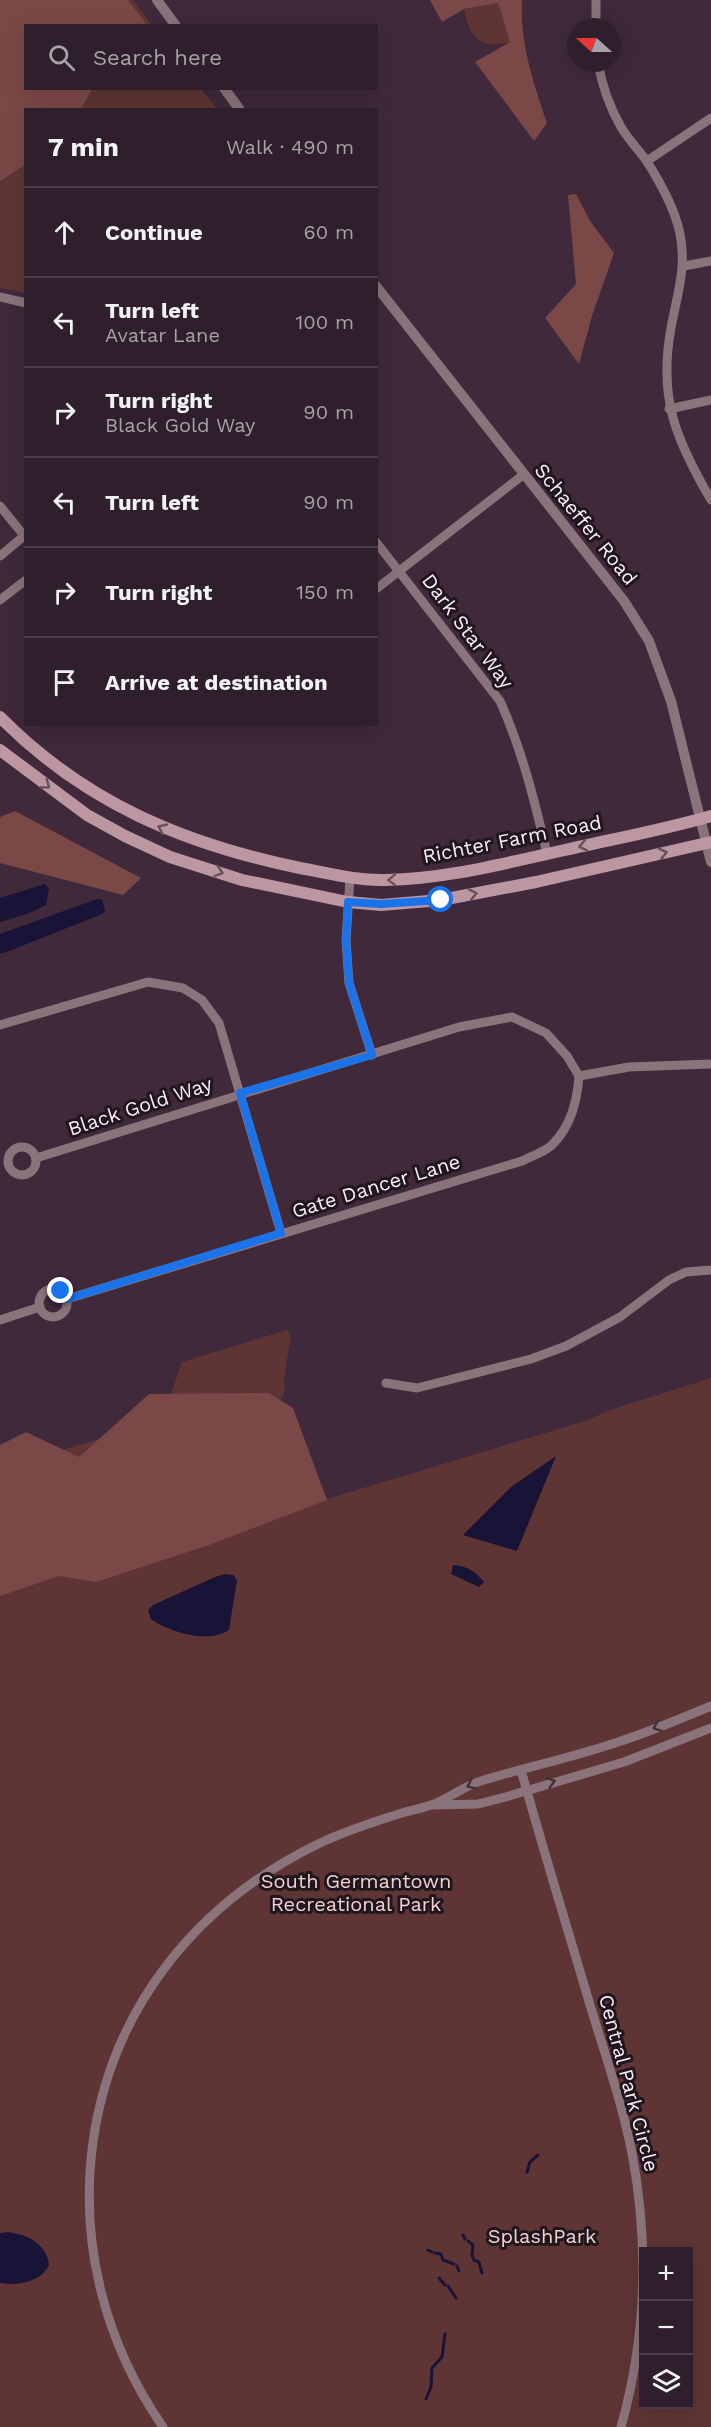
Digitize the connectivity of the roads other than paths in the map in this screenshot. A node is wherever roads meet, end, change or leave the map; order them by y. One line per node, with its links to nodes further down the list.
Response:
1 (157, 0): 4 (street)
2 (596, 0): 3 (street)
3 (596, 18)
4 (175, 24)
5 (600, 72): 9 (street)
6 (225, 90): 7 (street)
7 (239, 108)
8 (711, 118): 9 (street)
9 (647, 161): 11 (street)
10 (711, 261): 11 (street)
11 (684, 266): 16 (street)
12 (378, 289): 17 (street, Schaeffer Road)
13 (0, 297): 14 (street)
14 (24, 303)
15 (711, 400): 16 (street)
16 (669, 409): 18 (street)
17 (523, 475): 24 (street); 30 (street, Schaeffer Road)
18 (711, 500)
19 (0, 506): 20 (street)
20 (24, 536)
21 (24, 538): 23 (street)
22 (378, 544): 24 (street, Dark Star Way)
23 (0, 556)
24 (399, 570): 26 (street); 33 (street, Dark Star Way)
25 (24, 582): 27 (street)
26 (378, 587)
27 (0, 600)
28 (0, 717): 35 (main road, Richter Farm Road, one-way to 28)
29 (0, 750): 36 (main road, one-way to 36)
30 (706, 818): 31 (street, Schaeffer Road); 32 (street, Schaeffer Road); 33 (main road, Richter Farm Road, one-way to 33)
31 (711, 830)
32 (708, 843): 34 (street, Schaeffer Road); 36 (main road, one-way to 32)
33 (547, 854): 35 (main road, Richter Farm Road, one-way to 35)
34 (711, 862)
35 (350, 878): 36 (street)
36 (348, 902): 38 (street)
37 (0, 1025): 41 (street)
38 (372, 1055): 40 (street, Black Gold Way); 41 (street, Black Gold Way)
39 (711, 1064): 40 (street)
40 (579, 1076): 43 (street, Gate Dancer Lane)
41 (240, 1093): 42 (street, Black Gold Way); 43 (street)
42 (36, 1158)
43 (281, 1233): 45 (street, Gate Dancer Lane)
44 (711, 1270): 48 (street)
45 (67, 1299): 46 (street, Gate Dancer Lane); 46 (street, Gate Dancer Lane)
46 (40, 1308): 47 (street, Gate Dancer Lane)
47 (0, 1320)
48 (386, 1383)
49 (711, 1706): 51 (street, one-way to 51)
50 (711, 1728): 52 (street, one-way to 50)
51 (521, 1770): 52 (street, Central Park Circle); 53 (street, one-way to 53)
52 (527, 1790): 53 (street); 55 (street, Central Park Circle)
53 (432, 1805): 54 (street)
54 (163, 2427)
55 (621, 2427)

